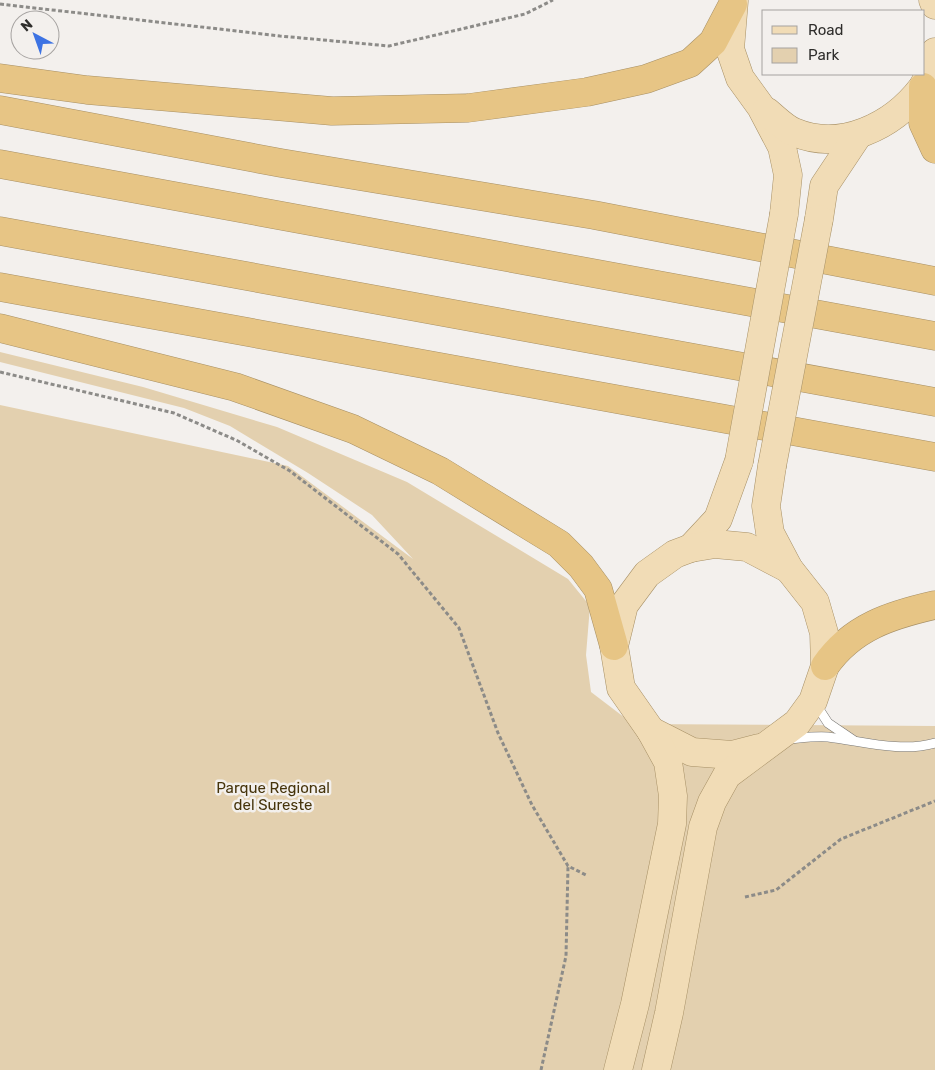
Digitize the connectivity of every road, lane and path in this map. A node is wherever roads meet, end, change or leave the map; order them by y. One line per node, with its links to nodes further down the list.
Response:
1 (552, 0): 4 (path)
2 (933, 0): 5 (main road)
3 (734, 2): 7 (highway); 9 (main road)
4 (0, 4)
5 (935, 5)
6 (935, 52): 8 (main road)
7 (0, 78)
8 (923, 87): 11 (main road); 12 (highway)
9 (761, 107): 11 (main road); 22 (main road, bridge)
10 (0, 110): 15 (highway)
11 (858, 136): 23 (main road, bridge)
12 (935, 149)
13 (0, 164): 18 (highway)
14 (0, 231): 20 (highway)
15 (935, 281)
16 (0, 287): 21 (highway)
17 (0, 328): 25 (highway)
18 (935, 336)
19 (0, 372): 33 (path)
20 (935, 402)
21 (935, 457)
22 (691, 548): 23 (main road); 25 (main road)
23 (789, 569): 26 (main road)
24 (935, 604): 26 (highway)
25 (614, 646): 28 (main road)
26 (825, 666): 27 (main road)
27 (813, 701): 29 (lane); 31 (main road)
28 (652, 731): 31 (main road); 37 (main road)
29 (858, 743): 30 (lane); 31 (lane)
30 (935, 743)
31 (769, 744): 38 (main road)
32 (935, 801): 35 (path)
33 (568, 866): 34 (path); 36 (path)
34 (586, 875)
35 (745, 897)
36 (541, 1070)
37 (618, 1070)
38 (656, 1070)

